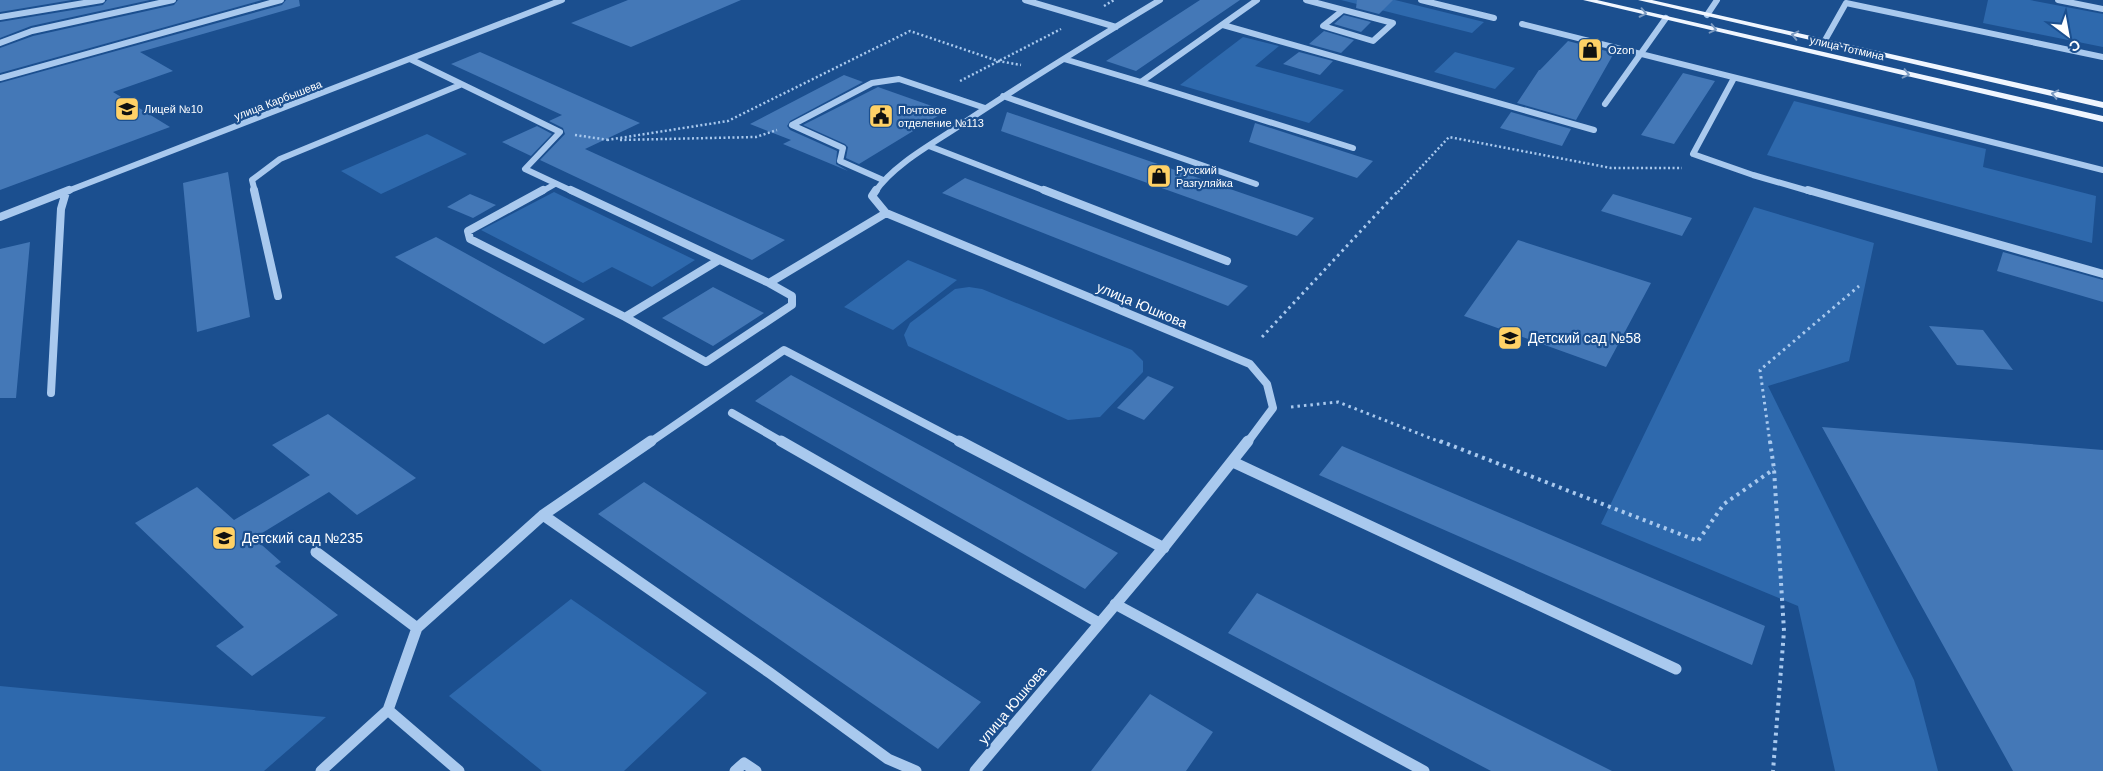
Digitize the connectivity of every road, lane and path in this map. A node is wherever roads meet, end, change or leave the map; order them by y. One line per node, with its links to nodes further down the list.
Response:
1 (102, 0): 19 (street)
2 (173, 0): 27 (street)
3 (282, 0): 33 (street)
4 (562, 0): 31 (street, улица Карбышева)
5 (1025, 0): 20 (street)
6 (1114, 0): 20 (path)
7 (1160, 0): 25 (street)
8 (1257, 0): 24 (street)
9 (1306, 0): 17 (street)
10 (1421, 0): 21 (street)
11 (1587, 0): 22 (main road, улица Тотмина, one-way to 22)
12 (1642, 0): 18 (main road, улица Тотмина)
13 (1717, 0): 18 (street)
14 (2058, 0): 16 (street)
15 (1844, 1): 26 (street); 29 (street)
16 (2103, 9)
17 (1343, 10): 17 (street)
18 (1706, 15): 26 (main road, улица Тотмина, one-way to 18)
19 (0, 17)
20 (1084, 18): 25 (street); 32 (path)
21 (1494, 18)
22 (1666, 18): 28 (street); 42 (main road, улица Тотмина, one-way to 42)
23 (1522, 24): 28 (street)
24 (1223, 25): 35 (street); 44 (lane)
25 (1116, 27): 30 (street)
26 (1824, 42): 40 (main road, улица Тотмина, one-way to 26)
27 (0, 43)
28 (1640, 54): 34 (street); 39 (lane)
29 (2103, 57)
30 (1064, 58): 35 (street); 38 (street)
31 (410, 59): 36 (street); 54 (street, улица Карбышева)
32 (998, 61): 37 (path); 46 (path)
33 (0, 78)
34 (1734, 78): 49 (street); 50 (street)
35 (1141, 82): 48 (street)
36 (460, 85): 45 (street); 62 (street)
37 (940, 92): 41 (street); 43 (street)
38 (1003, 96): 41 (street); 53 (street)
39 (1605, 104)
40 (2103, 105)
41 (985, 108): 47 (street)
42 (2103, 119)
43 (792, 125): 46 (path); 51 (street)
44 (1594, 130)
45 (560, 132): 46 (path); 52 (street)
46 (607, 140)
47 (928, 146): 51 (street); 58 (street)
48 (1353, 148)
49 (1693, 154): 59 (street); 64 (path)
50 (2103, 170)
51 (883, 180): 55 (street)
52 (555, 184): 57 (street); 63 (street)
53 (1256, 184)
54 (66, 192): 56 (street, улица Карбышева); 65 (street)
55 (886, 213): 60 (street); 66 (street, улица Юшкова)
56 (0, 217)
57 (719, 260): 60 (street); 63 (street)
58 (1227, 261)
59 (2103, 274)
60 (769, 284): 63 (street)
61 (1860, 286): 69 (path)
62 (278, 296)
63 (625, 317)
64 (1262, 337)
65 (51, 392)
66 (1273, 408): 68 (street, улица Юшкова); 69 (path)
67 (732, 413): 74 (street)
68 (1233, 462): 71 (street, улица Юшкова); 76 (street)
69 (1774, 469): 85 (path)
70 (543, 515): 71 (street); 75 (street); 82 (lane)
71 (1164, 548): 73 (street, улица Юшкова)
72 (316, 552): 75 (street)
73 (1115, 604): 74 (street, улица Юшкова); 84 (street)
74 (1099, 623): 83 (street, улица Юшкова)
75 (417, 628): 77 (street)
76 (1676, 669)
77 (388, 710): 78 (street); 79 (street)
78 (321, 771)
79 (459, 771)
80 (735, 771): 81 (street)
81 (756, 771)
82 (916, 771)
83 (975, 771)
84 (1424, 771)
85 (1773, 771)

